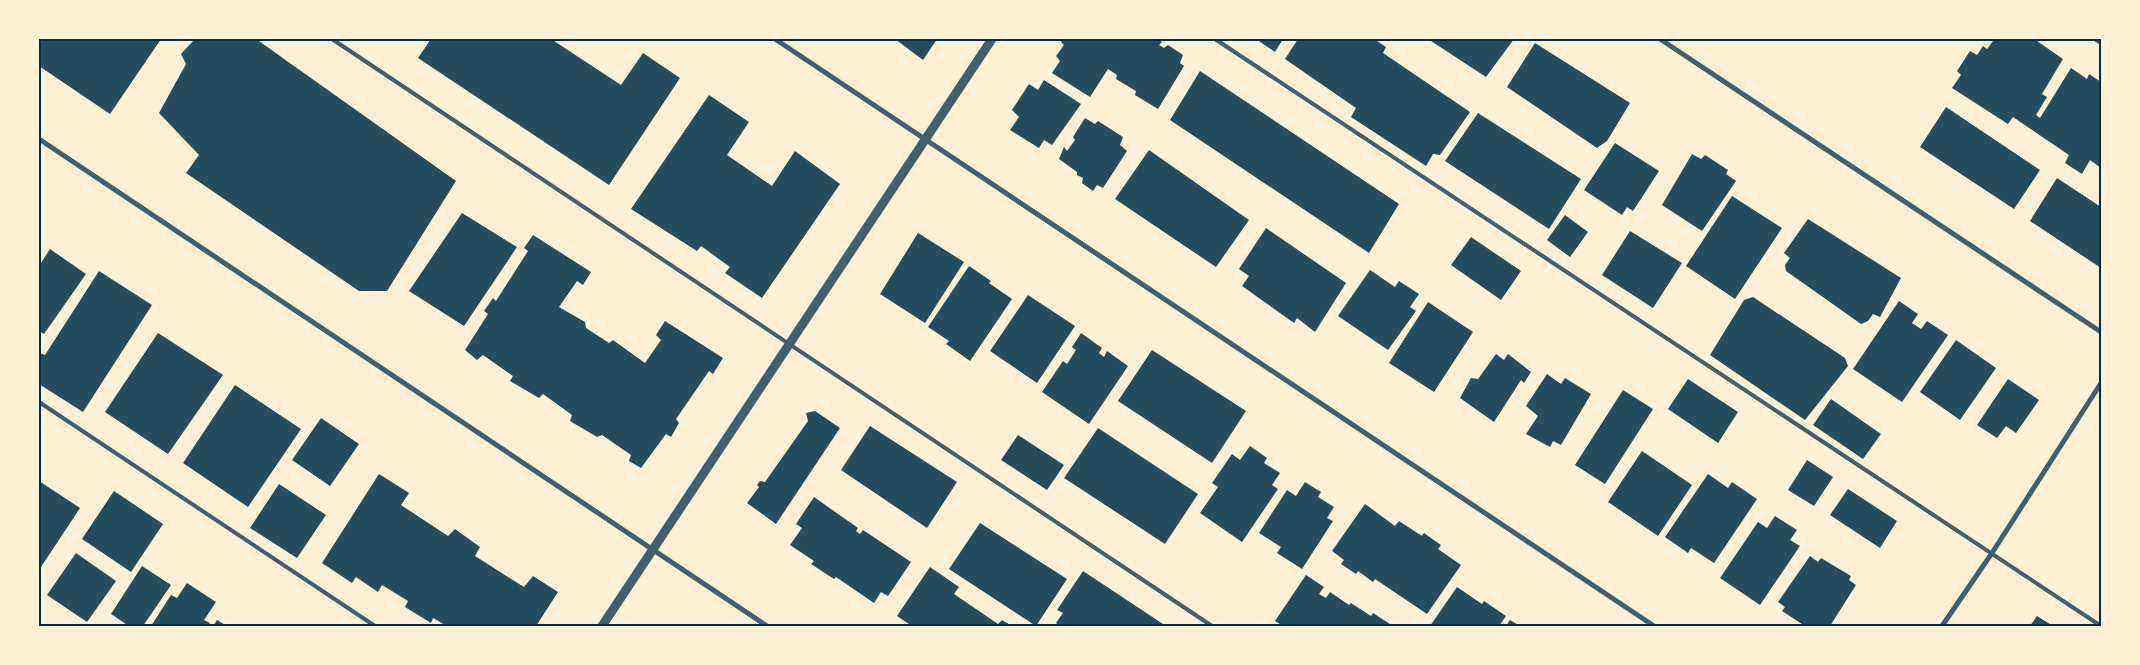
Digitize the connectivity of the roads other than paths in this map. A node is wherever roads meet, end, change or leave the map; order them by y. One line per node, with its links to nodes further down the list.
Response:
1 (332, 39): 11 (lane)
2 (775, 39): 9 (street)
3 (992, 39): 9 (street)
4 (1215, 39): 15 (lane)
5 (1660, 39): 10 (street)
6 (2095, 39): 7 (lane)
7 (2101, 42)
8 (39, 139): 14 (street)
9 (925, 139): 11 (street); 20 (street)
10 (2101, 332)
11 (790, 343): 14 (street); 19 (lane)
12 (2101, 383): 15 (street)
13 (39, 402): 16 (lane)
14 (653, 549): 17 (street); 18 (street)
15 (1992, 553): 21 (street); 22 (lane)
16 (375, 626)
17 (602, 626)
18 (767, 626)
19 (1212, 626)
20 (1654, 626)
21 (1942, 626)
22 (2101, 626)

